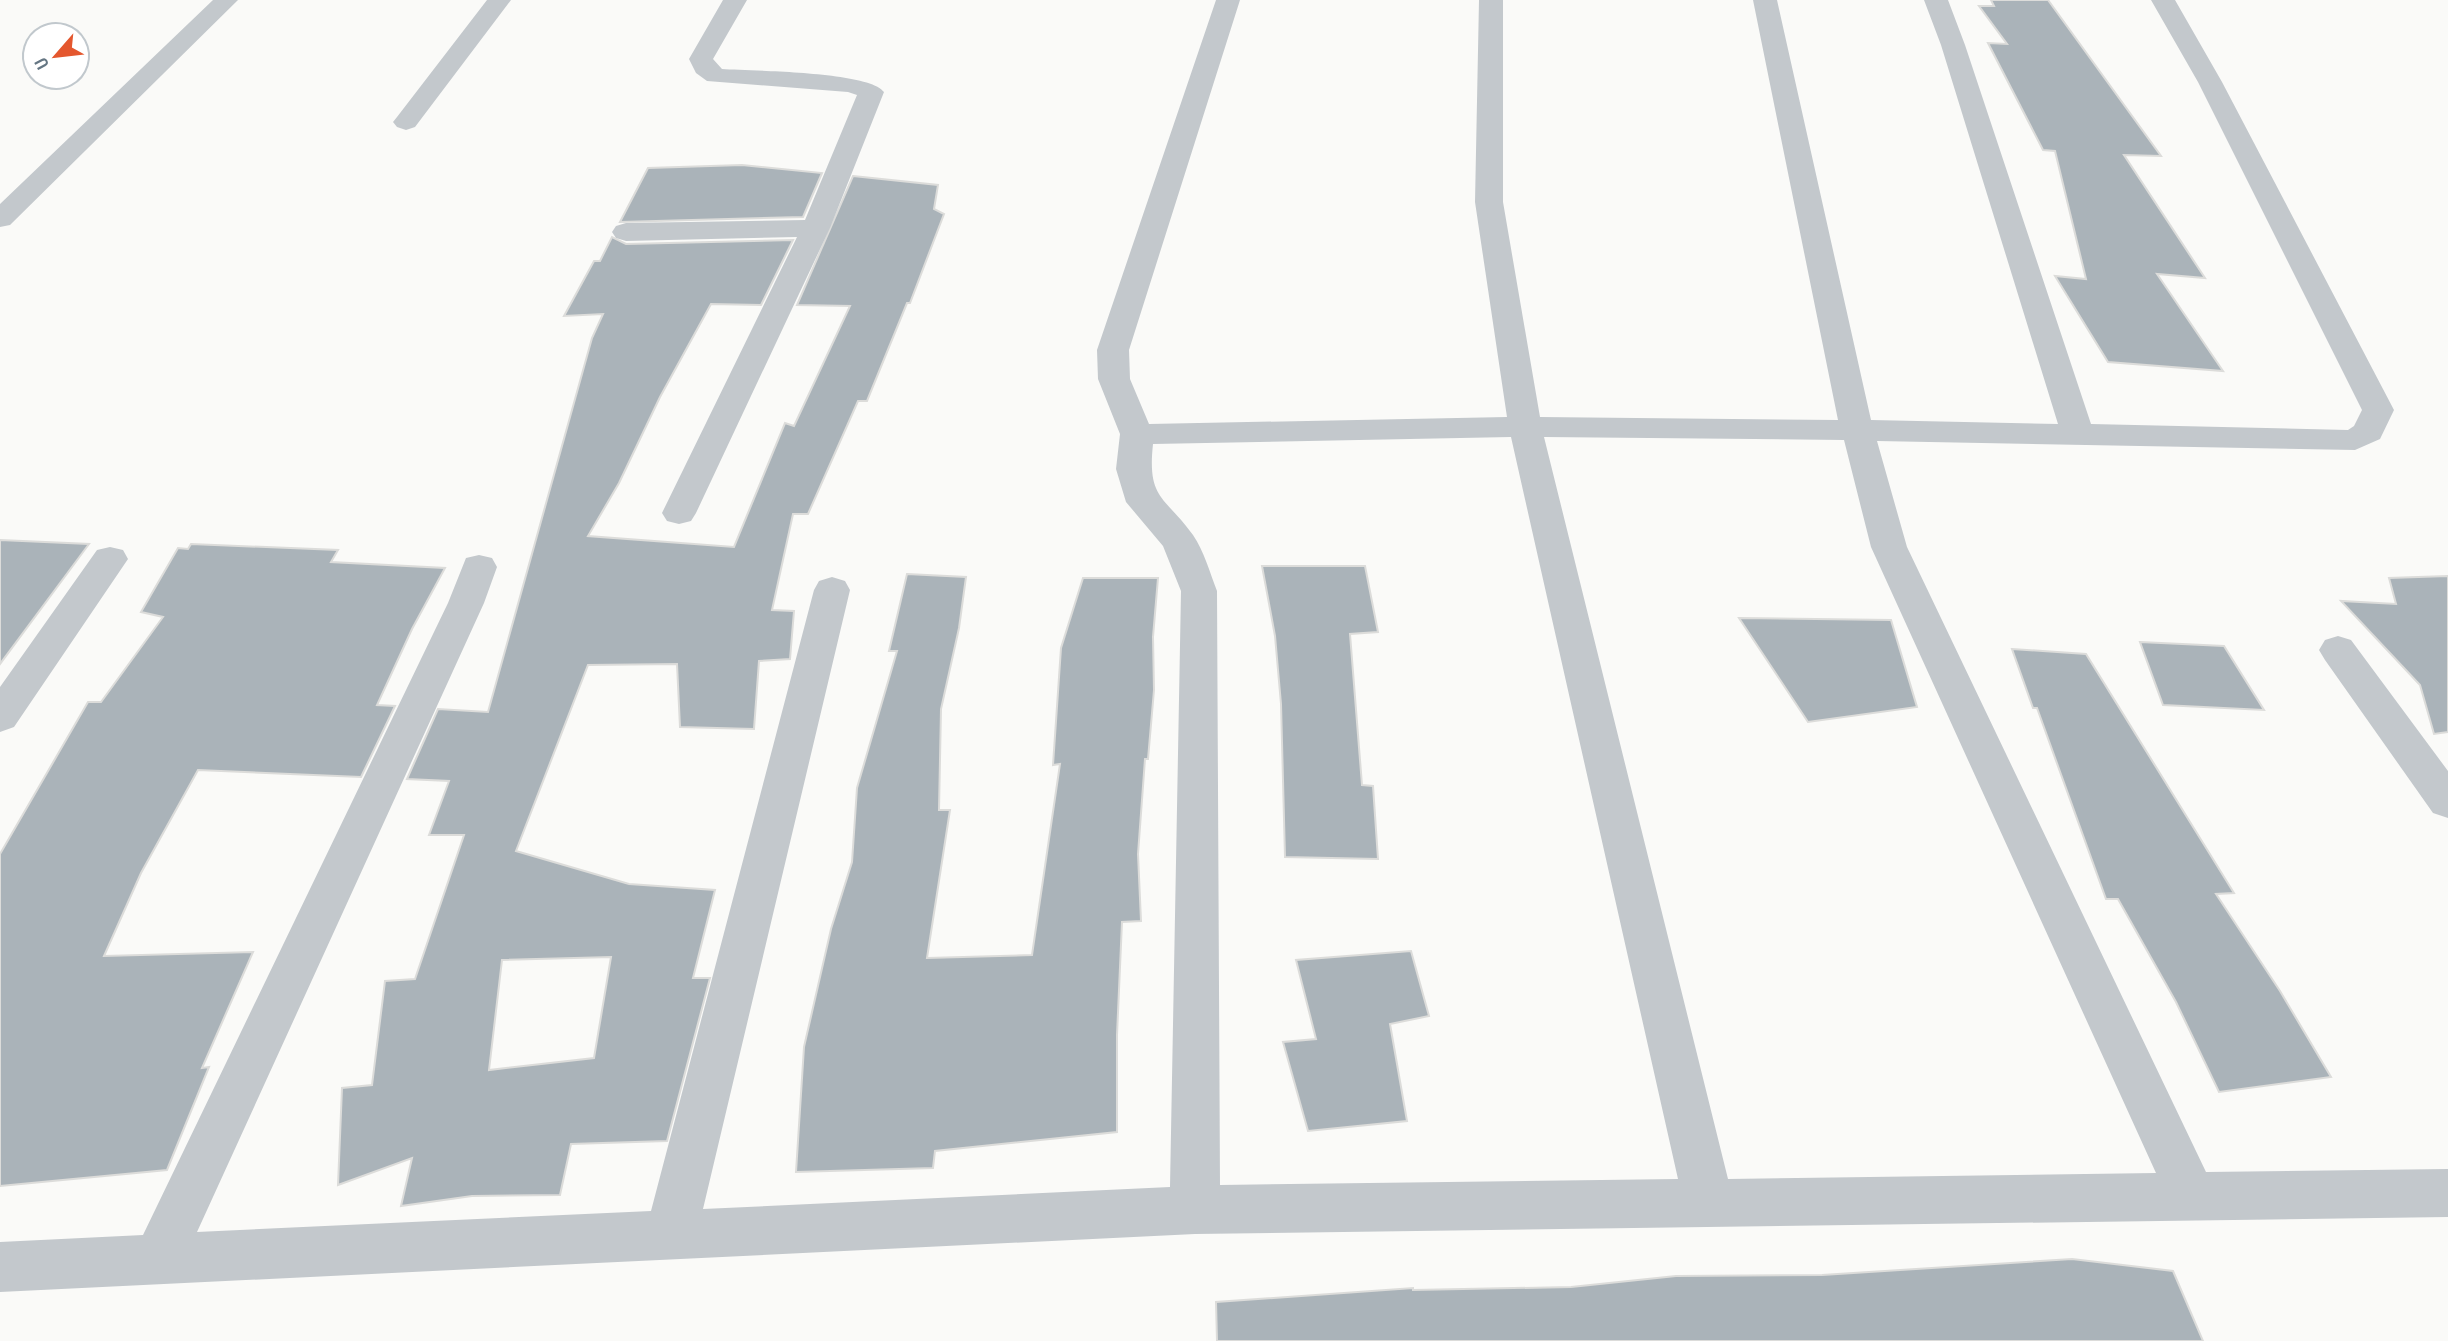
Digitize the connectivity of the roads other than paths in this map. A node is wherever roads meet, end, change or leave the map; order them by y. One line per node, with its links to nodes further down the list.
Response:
1 (226, 0): 10 (street)
2 (499, 0): 9 (street)
3 (735, 0): 11 (street)
4 (1228, 0): 15 (street)
5 (1491, 0): 13 (street)
6 (1765, 0): 14 (street)
7 (1936, 0): 16 (street)
8 (2163, 0): 16 (street)
9 (406, 122)
10 (0, 219)
11 (816, 228): 12 (street); 17 (street)
12 (626, 232)
13 (1525, 427): 14 (street); 15 (street); 26 (street)
14 (1857, 429): 16 (street); 25 (street)
15 (1136, 434): 27 (street)
16 (2078, 435)
17 (679, 513)
18 (110, 559): 22 (street)
19 (479, 567): 29 (street)
20 (832, 590): 28 (street)
21 (2338, 650): 23 (street)
22 (0, 717)
23 (2448, 802)
24 (2448, 1193): 25 (street)
25 (2192, 1197): 26 (street)
26 (1709, 1204): 27 (street)
27 (1195, 1210): 28 (street)
28 (671, 1234): 29 (street)
29 (157, 1261): 30 (street)
30 (0, 1267)

